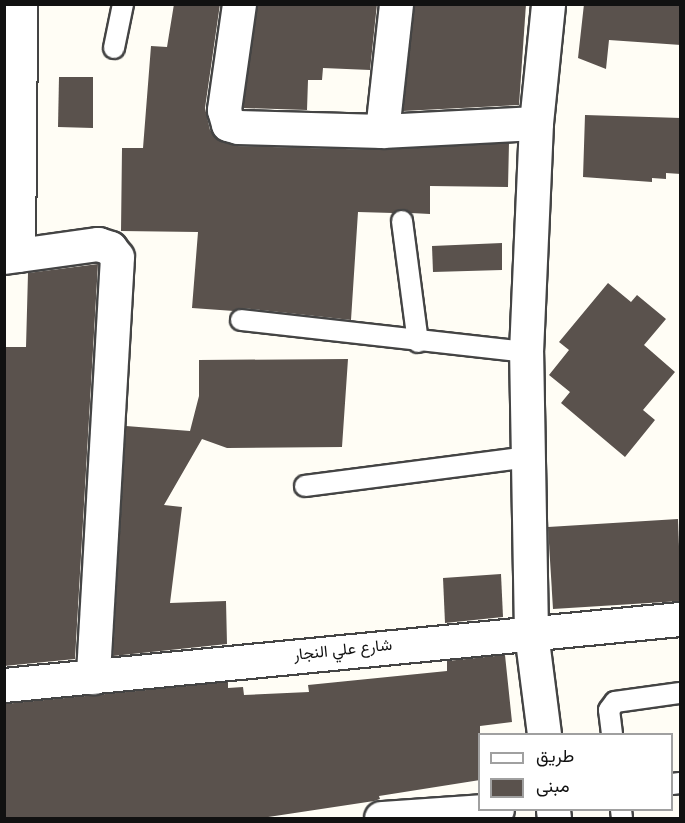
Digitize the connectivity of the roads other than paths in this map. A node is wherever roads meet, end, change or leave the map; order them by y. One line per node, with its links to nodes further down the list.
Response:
1 (20, 4): 6 (street)
2 (123, 4): 7 (lane)
3 (239, 4): 9 (street)
4 (396, 4): 9 (street)
5 (548, 4): 8 (street)
6 (12, 41): 10 (street)
7 (114, 48)
8 (536, 123): 9 (street); 15 (street)
9 (382, 131)
10 (13, 183): 12 (street)
11 (402, 221): 14 (lane)
12 (11, 256): 20 (street)
13 (240, 320): 14 (lane)
14 (418, 342): 15 (lane)
15 (526, 352): 16 (street)
16 (528, 457): 17 (lane); 19 (street)
17 (305, 486)
18 (681, 619): 19 (street, شارع علي النجار)
19 (531, 633): 20 (street, شارع علي النجار); 23 (street)
20 (93, 677): 21 (street, شارع علي النجار)
21 (4, 685)
22 (681, 693): 24 (lane)
23 (544, 733)
24 (612, 733)
25 (484, 811): 26 (street)
26 (381, 819)

